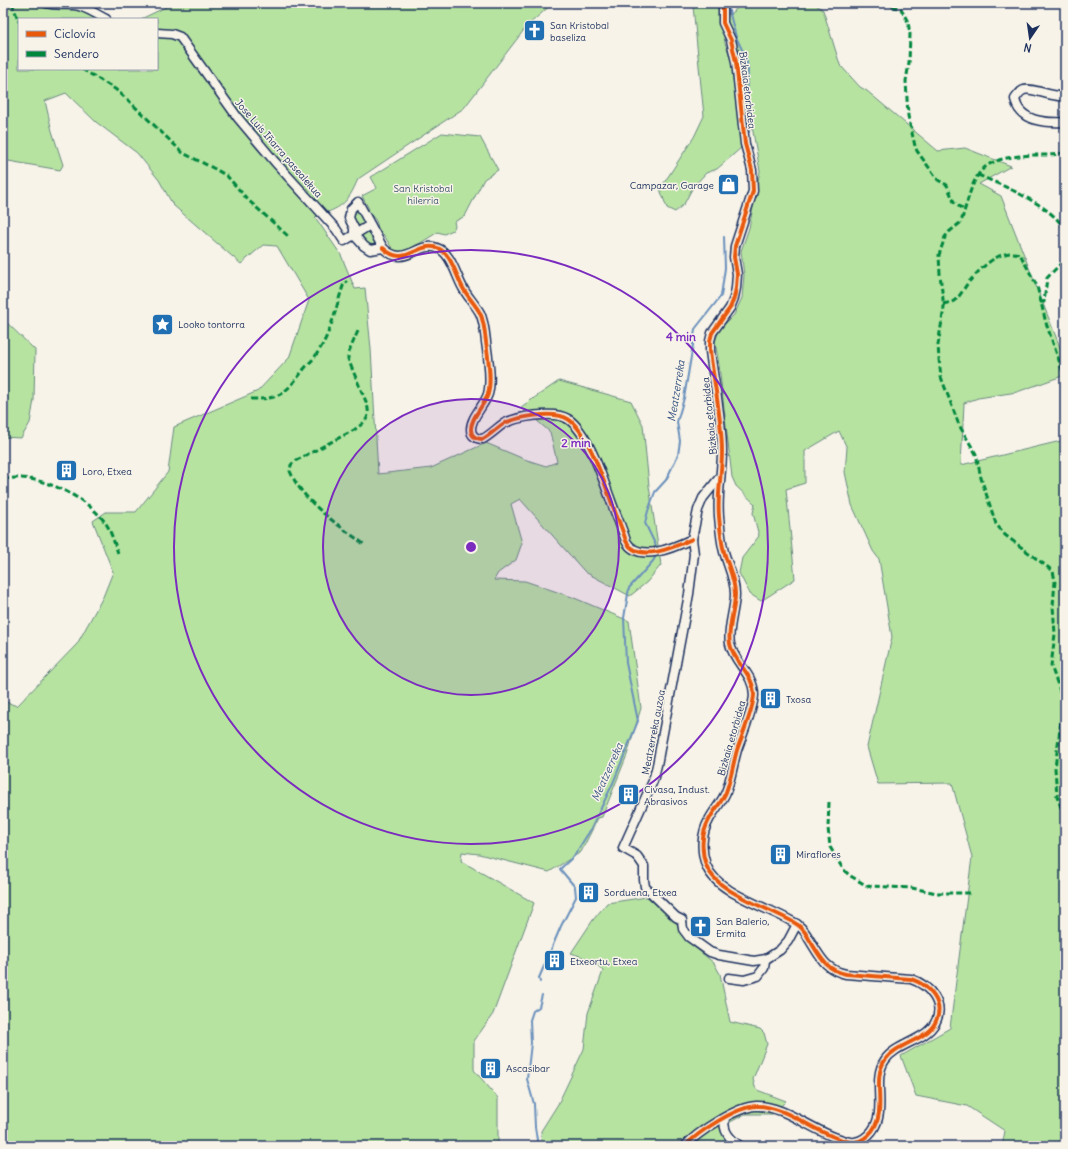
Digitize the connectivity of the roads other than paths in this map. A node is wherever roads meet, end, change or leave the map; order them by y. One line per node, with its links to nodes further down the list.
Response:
1 (46, 3): 3 (street)
2 (723, 3): 10 (street, Bizkaia etorbidea)
3 (104, 18)
4 (158, 33): 8 (street, Jose Luis Iñarra pasealekua)
5 (1065, 96): 6 (street)
6 (1065, 122)
7 (370, 225): 8 (street); 8 (street); 9 (street)
8 (354, 235): 9 (street)
9 (383, 248): 11 (street)
10 (720, 476): 11 (street, Meatzerreka auzoa); 12 (street, Bizkaia etorbidea)
11 (692, 539): 13 (street, Meatzerreka auzoa)
12 (797, 924): 13 (street); 15 (street, Bizkaia etorbidea)
13 (765, 960): 14 (street)
14 (729, 978)
15 (725, 1118): 16 (street, Bizkaia etorbidea); 17 (street)
16 (685, 1146)
17 (740, 1146)

